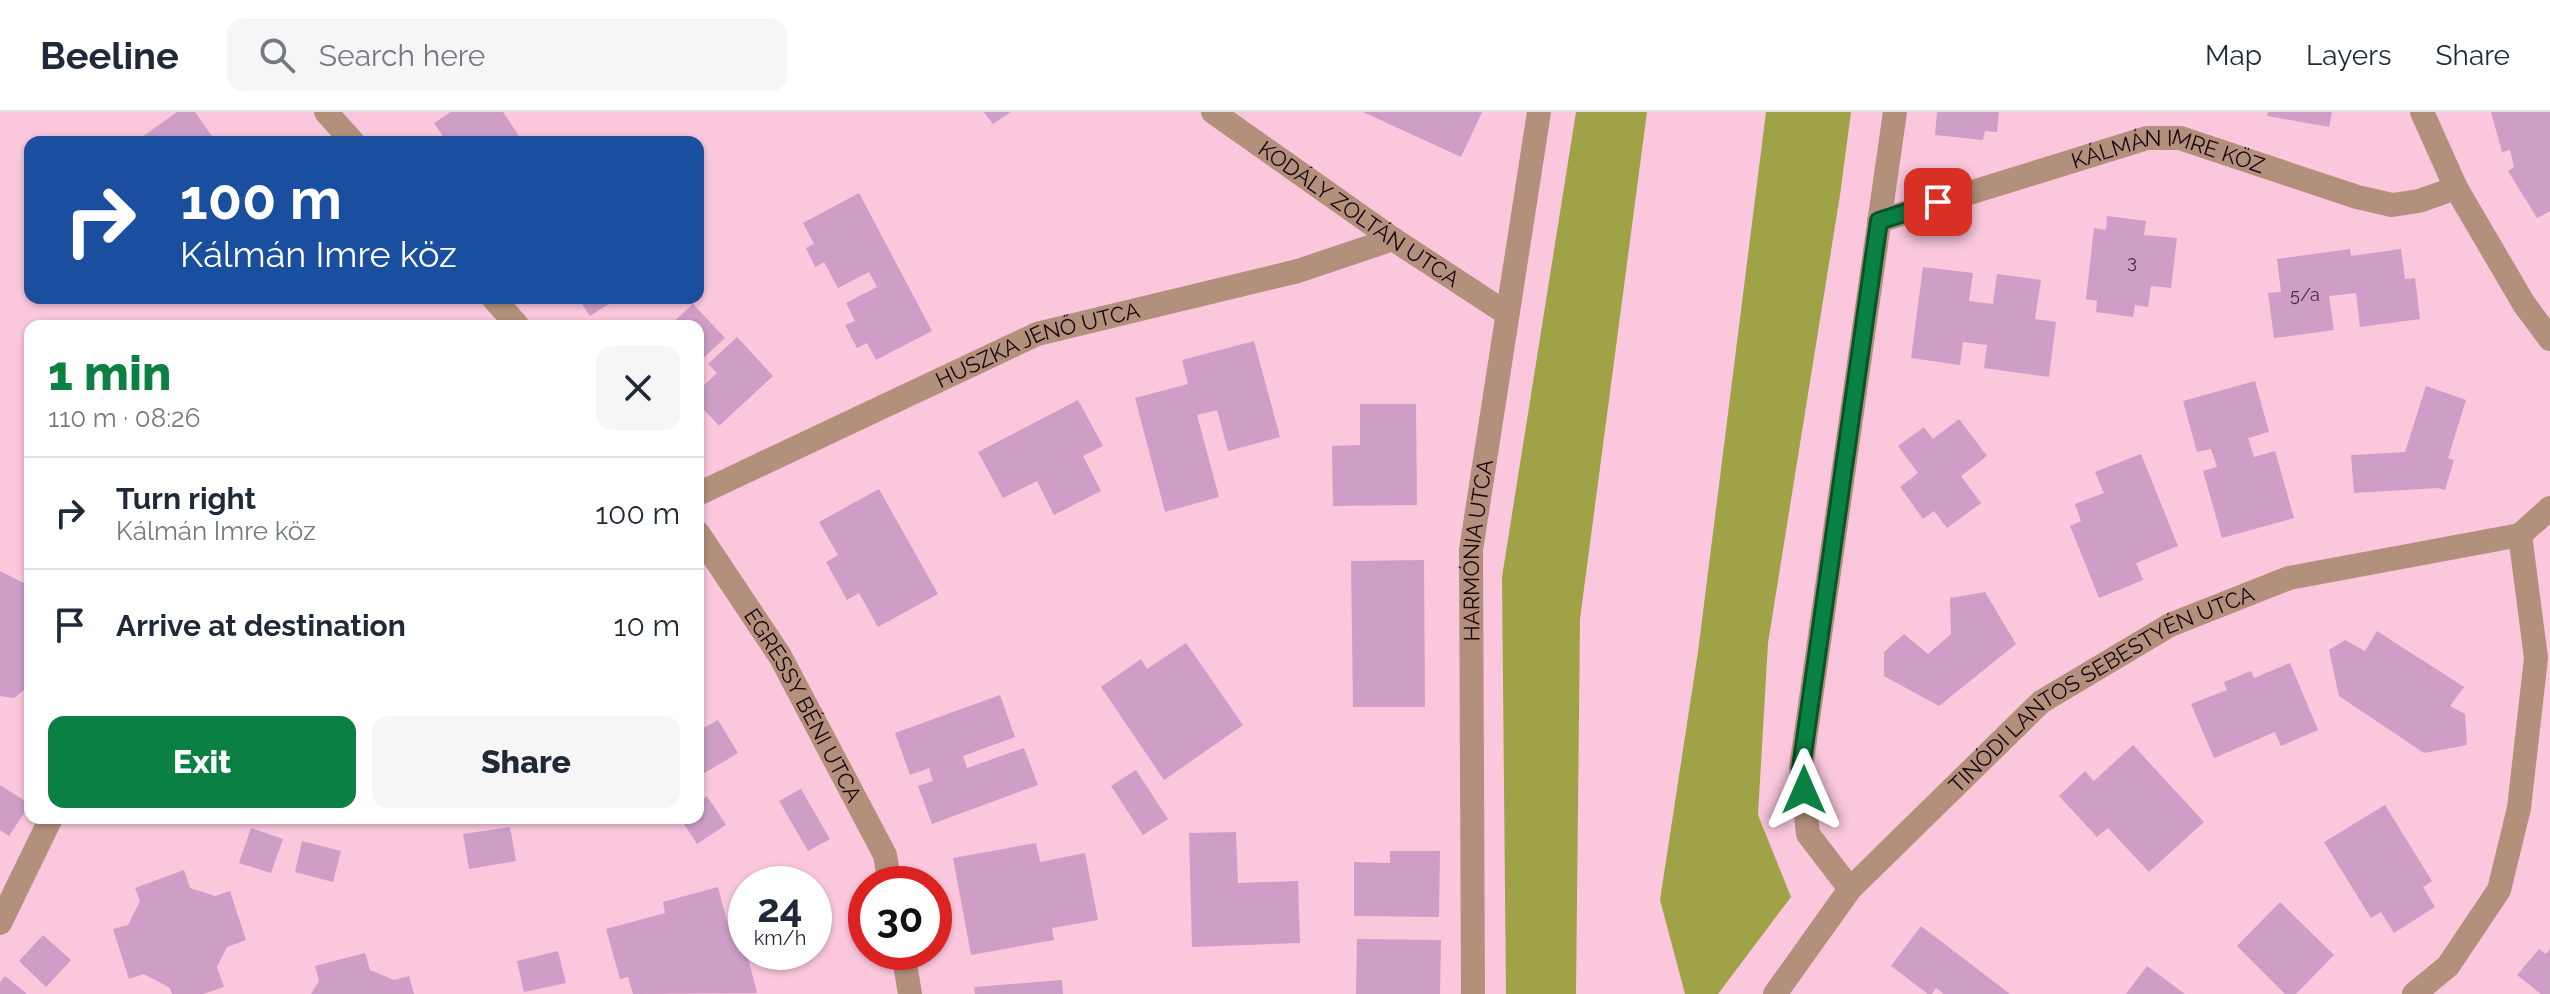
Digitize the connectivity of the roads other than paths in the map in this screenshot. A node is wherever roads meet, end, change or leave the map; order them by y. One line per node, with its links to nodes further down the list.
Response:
1 (326, 112): 6 (street)
2 (1213, 112): 9 (street, KODÁLY ZOLTÁN UTCA)
3 (1539, 112): 11 (street, HARMÓNIA UTCA)
4 (1895, 112): 8 (street)
5 (2422, 112): 7 (street)
6 (348, 136)
7 (2456, 188): 8 (street, KÁLMÁN IMRE KÖZ); 13 (street)
8 (1879, 221): 20 (street)
9 (1393, 239): 11 (street, KODÁLY ZOLTÁN UTCA); 14 (street, HUSZKA JENŐ UTCA)
10 (498, 304): 12 (street)
11 (1506, 313): 24 (street, HARMÓNIA UTCA)
12 (513, 320)
13 (2550, 339)
14 (704, 491)
15 (2550, 508): 16 (street)
16 (2520, 535): 20 (street, TINÓDI LANTOS SEBESTYÉN UTCA); 26 (street)
17 (704, 542): 19 (street, EGRESSY BÉNI UTCA)
18 (48, 824): 21 (street)
19 (887, 866)
20 (1850, 889): 25 (street, TINÓDI LANTOS SEBESTYÉN UTCA)
21 (0, 923)
22 (906, 970): 23 (street)
23 (910, 994)
24 (1473, 994)
25 (1775, 994)
26 (2414, 994)

